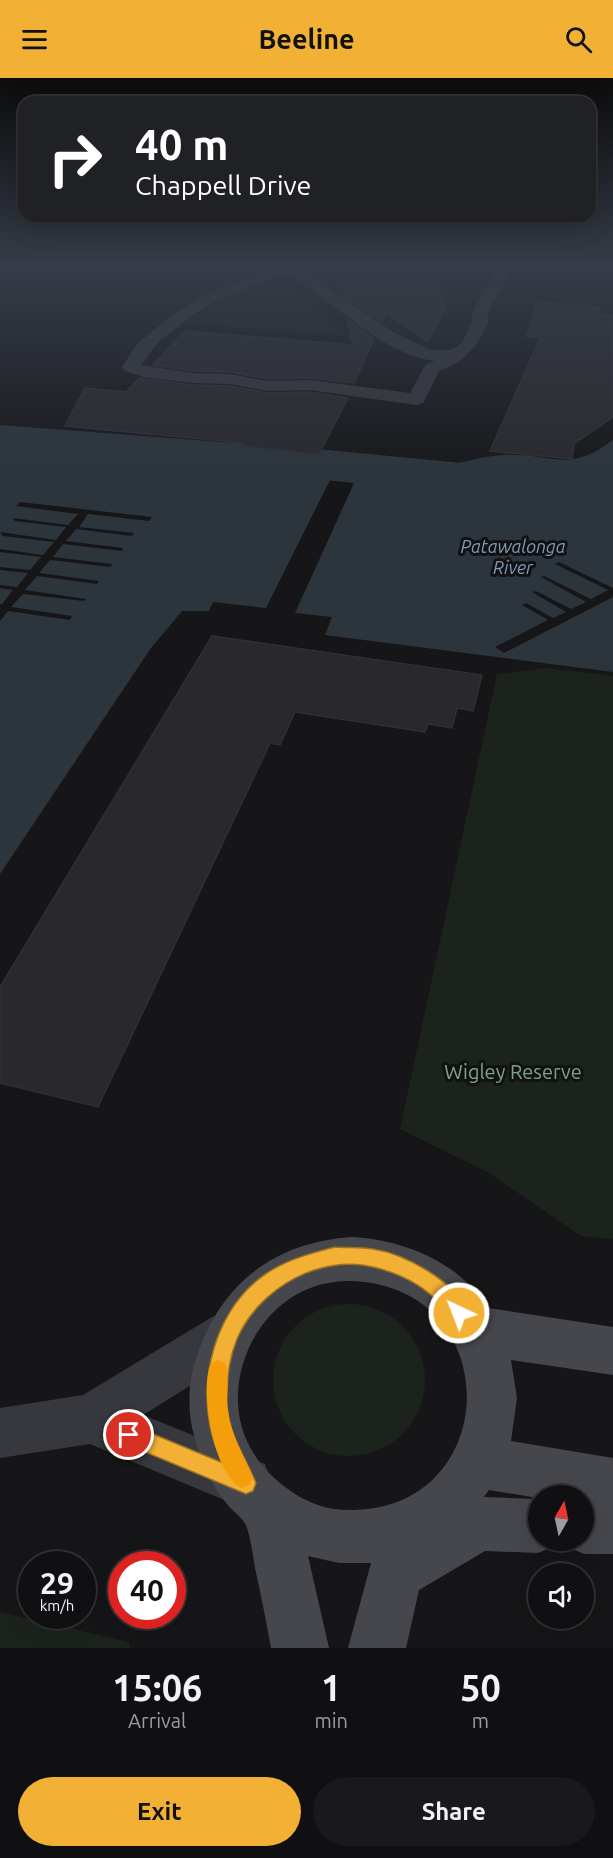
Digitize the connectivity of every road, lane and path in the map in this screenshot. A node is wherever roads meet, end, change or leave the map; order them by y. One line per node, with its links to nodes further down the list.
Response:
1 (152, 341): 5 (street)
2 (402, 341): 4 (street)
3 (470, 341): 4 (street)
4 (437, 358): 5 (street)
5 (416, 399): 6 (street)
6 (407, 416)
7 (473, 1330): 8 (street); 9 (street); 12 (street)
8 (229, 1334): 10 (street); 14 (street)
9 (613, 1351)
10 (90, 1419): 11 (street); 14 (street)
11 (0, 1433)
12 (478, 1462): 13 (street); 18 (street)
13 (613, 1484)
14 (258, 1496): 18 (street); 19 (street)
15 (528, 1526): 18 (street)
16 (594, 1527): 17 (street)
17 (613, 1527)
18 (402, 1552): 20 (street)
19 (300, 1648)
20 (377, 1648)

